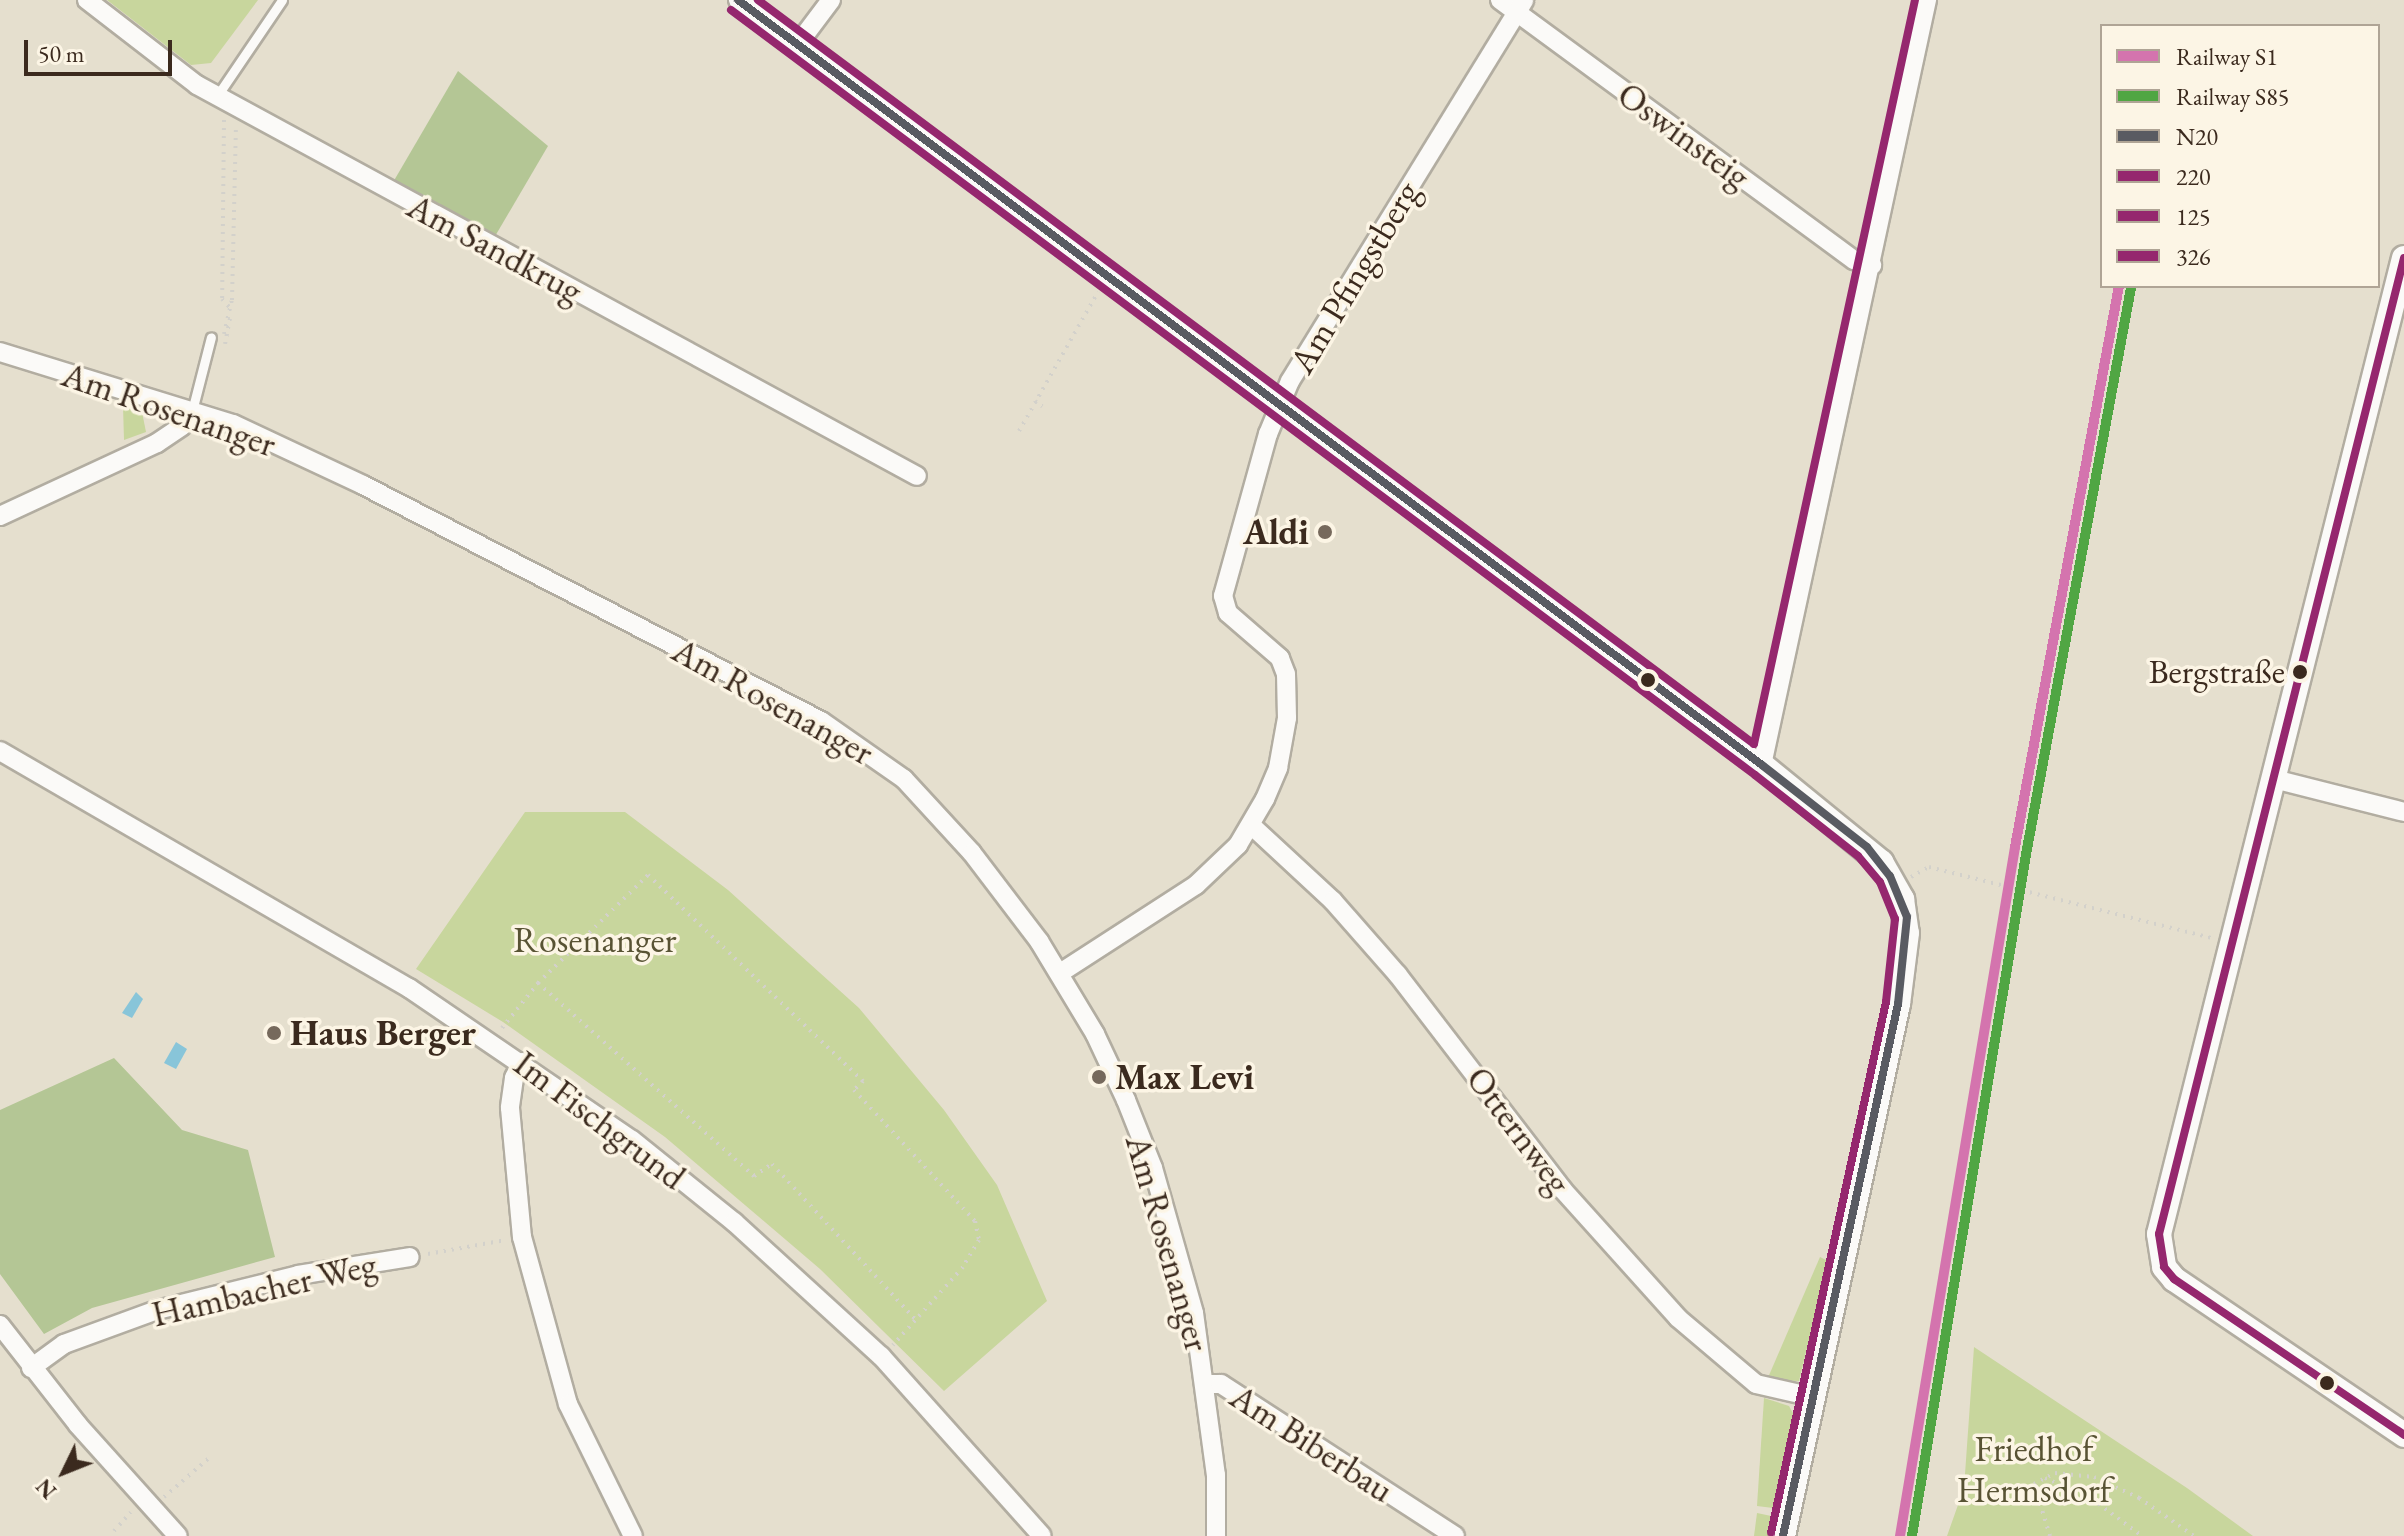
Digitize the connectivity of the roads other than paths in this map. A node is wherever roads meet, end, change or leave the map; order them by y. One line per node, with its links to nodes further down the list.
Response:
1 (87, 0): 9 (street, Am Sandkrug)
2 (282, 0): 9 (lane)
3 (738, 0): 8 (street)
4 (831, 0): 8 (street)
5 (1500, 0): 7 (street, Oswinsteig)
6 (1927, 0): 11 (street)
7 (1520, 6): 11 (street, Oswinsteig); 14 (street, Am Pfingstberg)
8 (798, 44): 14 (street)
9 (222, 99): 16 (street, Am Sandkrug)
10 (2404, 258): 20 (street)
11 (1872, 265): 19 (street)
12 (211, 337): 15 (lane)
13 (0, 352): 15 (street, Am Rosenanger)
14 (1278, 406): 19 (street); 22 (street, Am Pfingstberg)
15 (192, 411): 17 (street); 23 (street, Am Rosenanger)
16 (917, 476)
17 (0, 516)
18 (0, 751): 24 (street, Im Fischgrund)
19 (1762, 765): 29 (street)
20 (2274, 779): 21 (street); 30 (street)
21 (2404, 812)
22 (1251, 825): 23 (street, Am Pfingstberg); 29 (street, Otternweg)
23 (1060, 973): 28 (street, Am Rosenanger)
24 (522, 1062): 32 (street); 33 (street, Im Fischgrund)
25 (410, 1257): 27 (street, Hambacher Weg)
26 (0, 1325): 27 (street)
27 (31, 1368): 31 (street)
28 (1206, 1384): 34 (street, Am Rosenanger); 35 (street, Am Biberbau)
29 (1813, 1397): 36 (street)
30 (2404, 1435)
31 (178, 1536)
32 (633, 1536)
33 (1042, 1536)
34 (1216, 1536)
35 (1455, 1536)
36 (1783, 1536)

